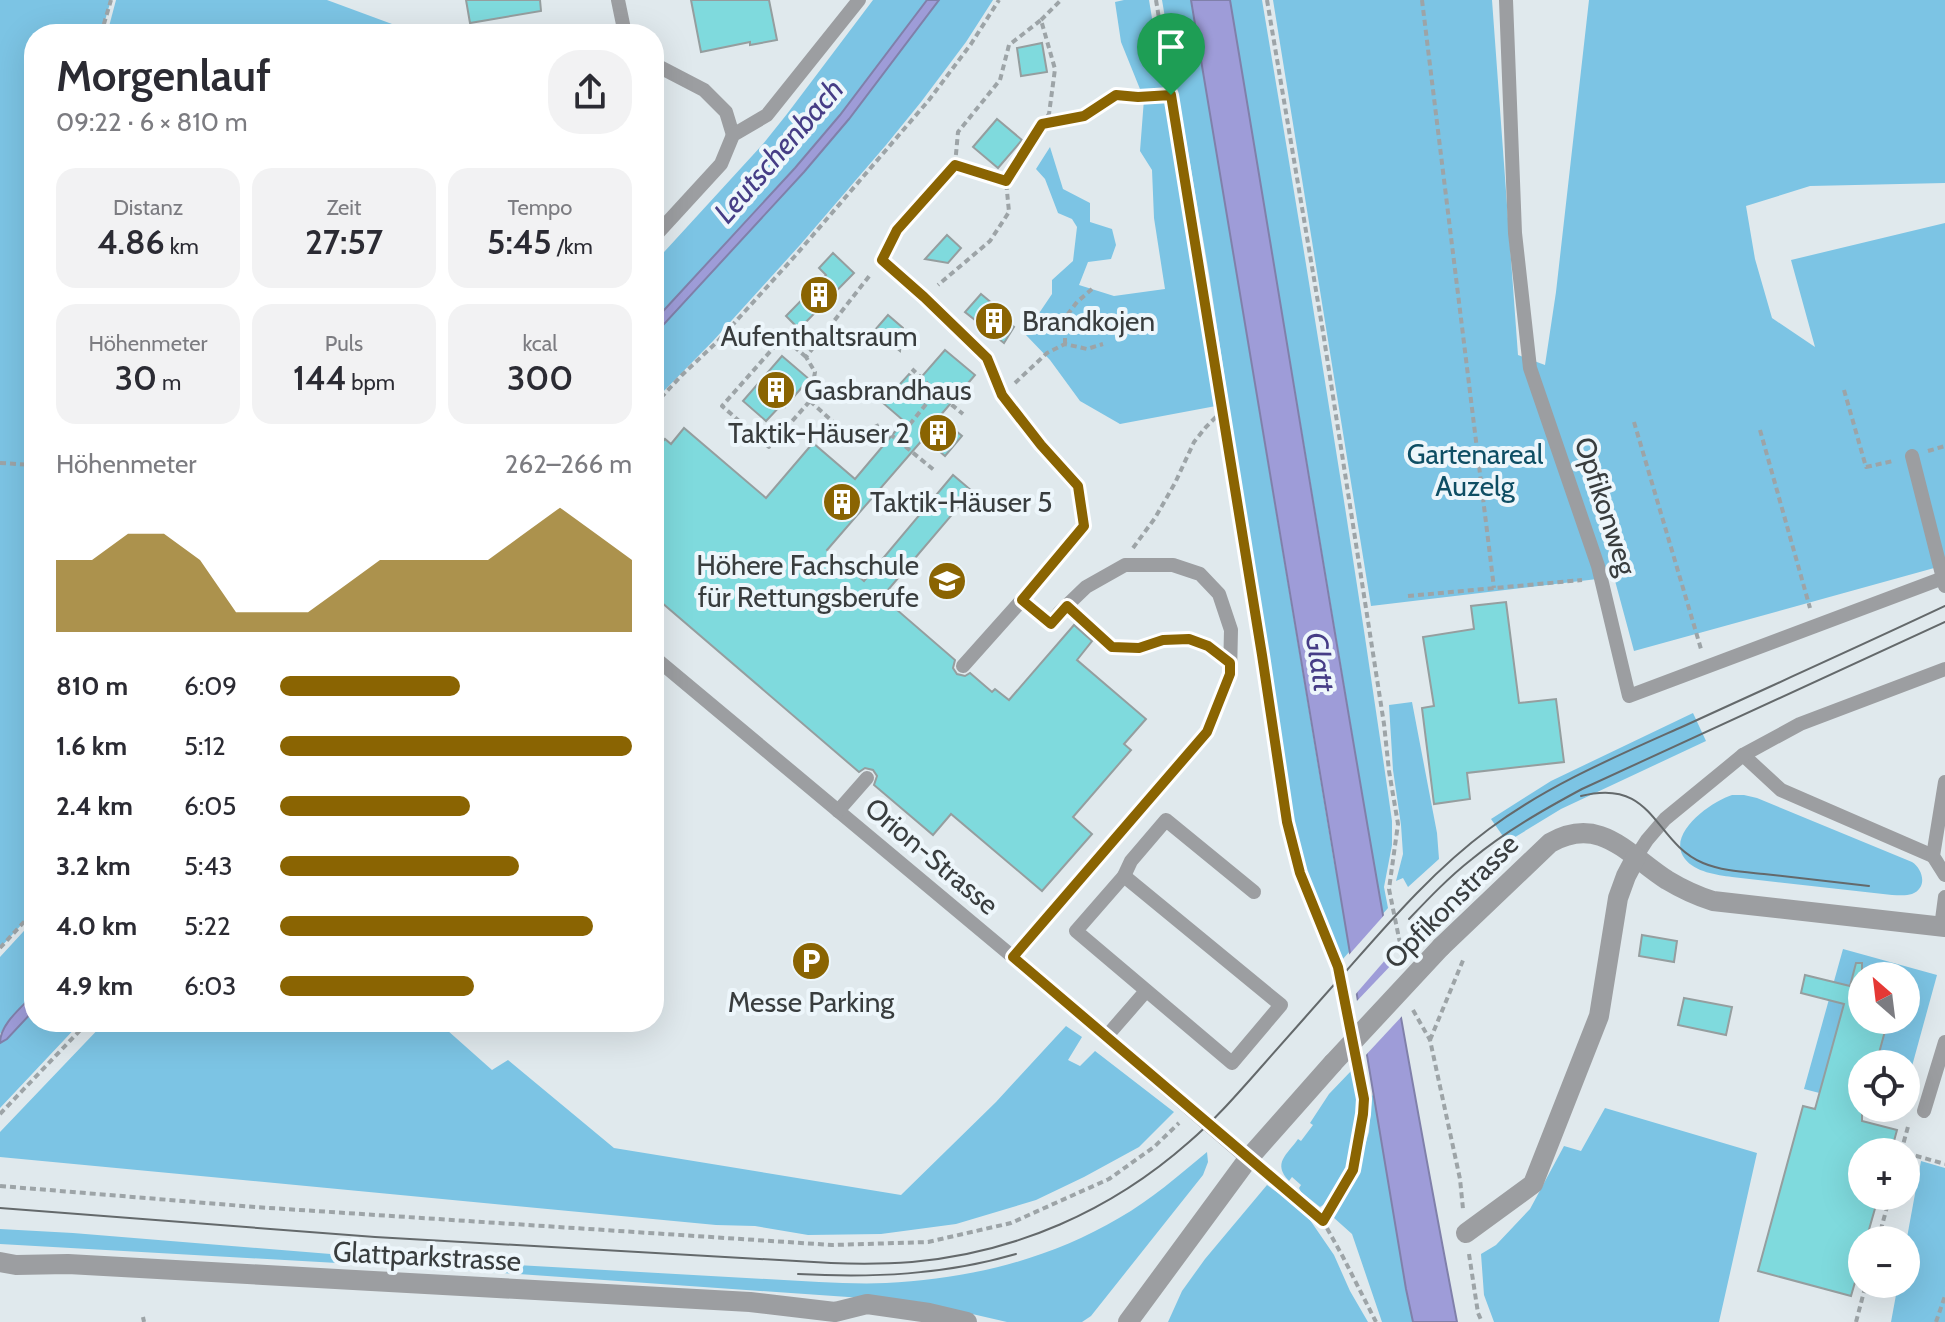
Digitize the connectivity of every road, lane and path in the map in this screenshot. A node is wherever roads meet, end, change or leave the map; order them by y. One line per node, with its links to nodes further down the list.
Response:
1 (111, 0): 11 (path)
2 (618, 0): 12 (lane)
3 (859, 0): 16 (lane)
4 (999, 0): 29 (path)
5 (1061, 0): 10 (path)
6 (1156, 0): 14 (path)
7 (1267, 0): 69 (path)
8 (1422, 0): 44 (path)
9 (1506, 0): 42 (lane, Opfikonweg)
10 (1041, 20): 15 (path); 17 (path)
11 (104, 24)
12 (623, 24)
13 (664, 69): 16 (lane)
14 (1171, 95): 15 (path); 32 (path)
15 (1042, 124): 18 (path)
16 (733, 135): 19 (lane)
17 (955, 165): 18 (path); 20 (path)
18 (1006, 181): 22 (path)
19 (664, 226)
20 (882, 260): 22 (lane); 25 (path)
21 (1092, 289): 23 (path)
22 (924, 297): 30 (lane)
23 (1065, 344): 24 (path); 30 (path)
24 (1103, 344)
25 (806, 357): 31 (path); 31 (path)
26 (912, 369): 28 (path)
27 (1844, 390): 37 (path)
28 (936, 392): 33 (path); 36 (path)
29 (664, 394)
30 (1002, 395): 46 (lane)
31 (810, 401): 36 (path)
32 (1222, 412): 41 (path); 72 (path)
33 (963, 414)
34 (1634, 422): 52 (path)
35 (1760, 430): 48 (path)
36 (897, 440): 40 (path)
37 (1912, 456): 43 (lane)
38 (0, 463): 39 (path)
39 (24, 464)
40 (934, 470)
41 (1125, 565): 47 (lane); 49 (lane)
42 (1601, 578): 44 (path); 52 (lane, Opfikonweg)
43 (1944, 582): 48 (lane, Opfikonweg)
44 (1494, 588): 45 (path)
45 (1408, 596)
46 (1022, 600): 47 (lane); 51 (lane)
47 (1067, 606): 49 (path)
48 (1815, 626): 52 (lane, Opfikonweg)
49 (1230, 663): 68 (lane)
50 (664, 665): 57 (lane, Orion-Strasse)
51 (963, 666)
52 (1706, 667)
53 (1945, 669): 54 (lane)
54 (1743, 755): 58 (lane); 59 (lane)
55 (867, 778): 57 (lane)
56 (1945, 782): 58 (lane)
57 (838, 811): 68 (lane, Orion-Strasse)
58 (1933, 856): 60 (lane)
59 (1636, 857): 65 (street, Opfikonstrasse); 83 (street, Opfikonstrasse, bridge); 87 (street)
60 (1945, 875)
61 (1124, 876): 62 (lane); 70 (lane); 70 (lane)
62 (1254, 892)
63 (1945, 897): 65 (lane)
64 (24, 922): 66 (path)
65 (1943, 927)
66 (0, 948)
67 (1468, 948): 75 (path)
68 (1013, 957): 74 (lane, Orion-Strasse)
69 (1404, 967)
70 (1146, 991): 74 (lane)
71 (1410, 998): 75 (path)
72 (1349, 1026)
73 (78, 1032): 80 (path)
74 (1106, 1037): 78 (lane, Orion-Strasse)
75 (1430, 1040): 87 (path)
76 (1945, 1042): 79 (lane)
77 (1358, 1070): 86 (path)
78 (1193, 1110): 83 (lane, Orion-Strasse); 85 (path)
79 (1924, 1111): 81 (path)
80 (0, 1114)
81 (1906, 1138)
82 (1920, 1157): 84 (path)
83 (1248, 1159): 86 (path); 93 (street, Opfikonstrasse)
84 (1945, 1164)
85 (0, 1186)
86 (1323, 1221): 94 (path)
87 (1466, 1233): 95 (path)
88 (5, 1266): 91 (street, Glattparkstrasse)
89 (1945, 1296): 97 (path)
90 (1862, 1298): 96 (path)
91 (844, 1317): 92 (street, Glattparkstrasse)
92 (967, 1322)
93 (1128, 1322)
94 (1376, 1322)
95 (1482, 1322)
96 (1856, 1322)
97 (1936, 1322)

